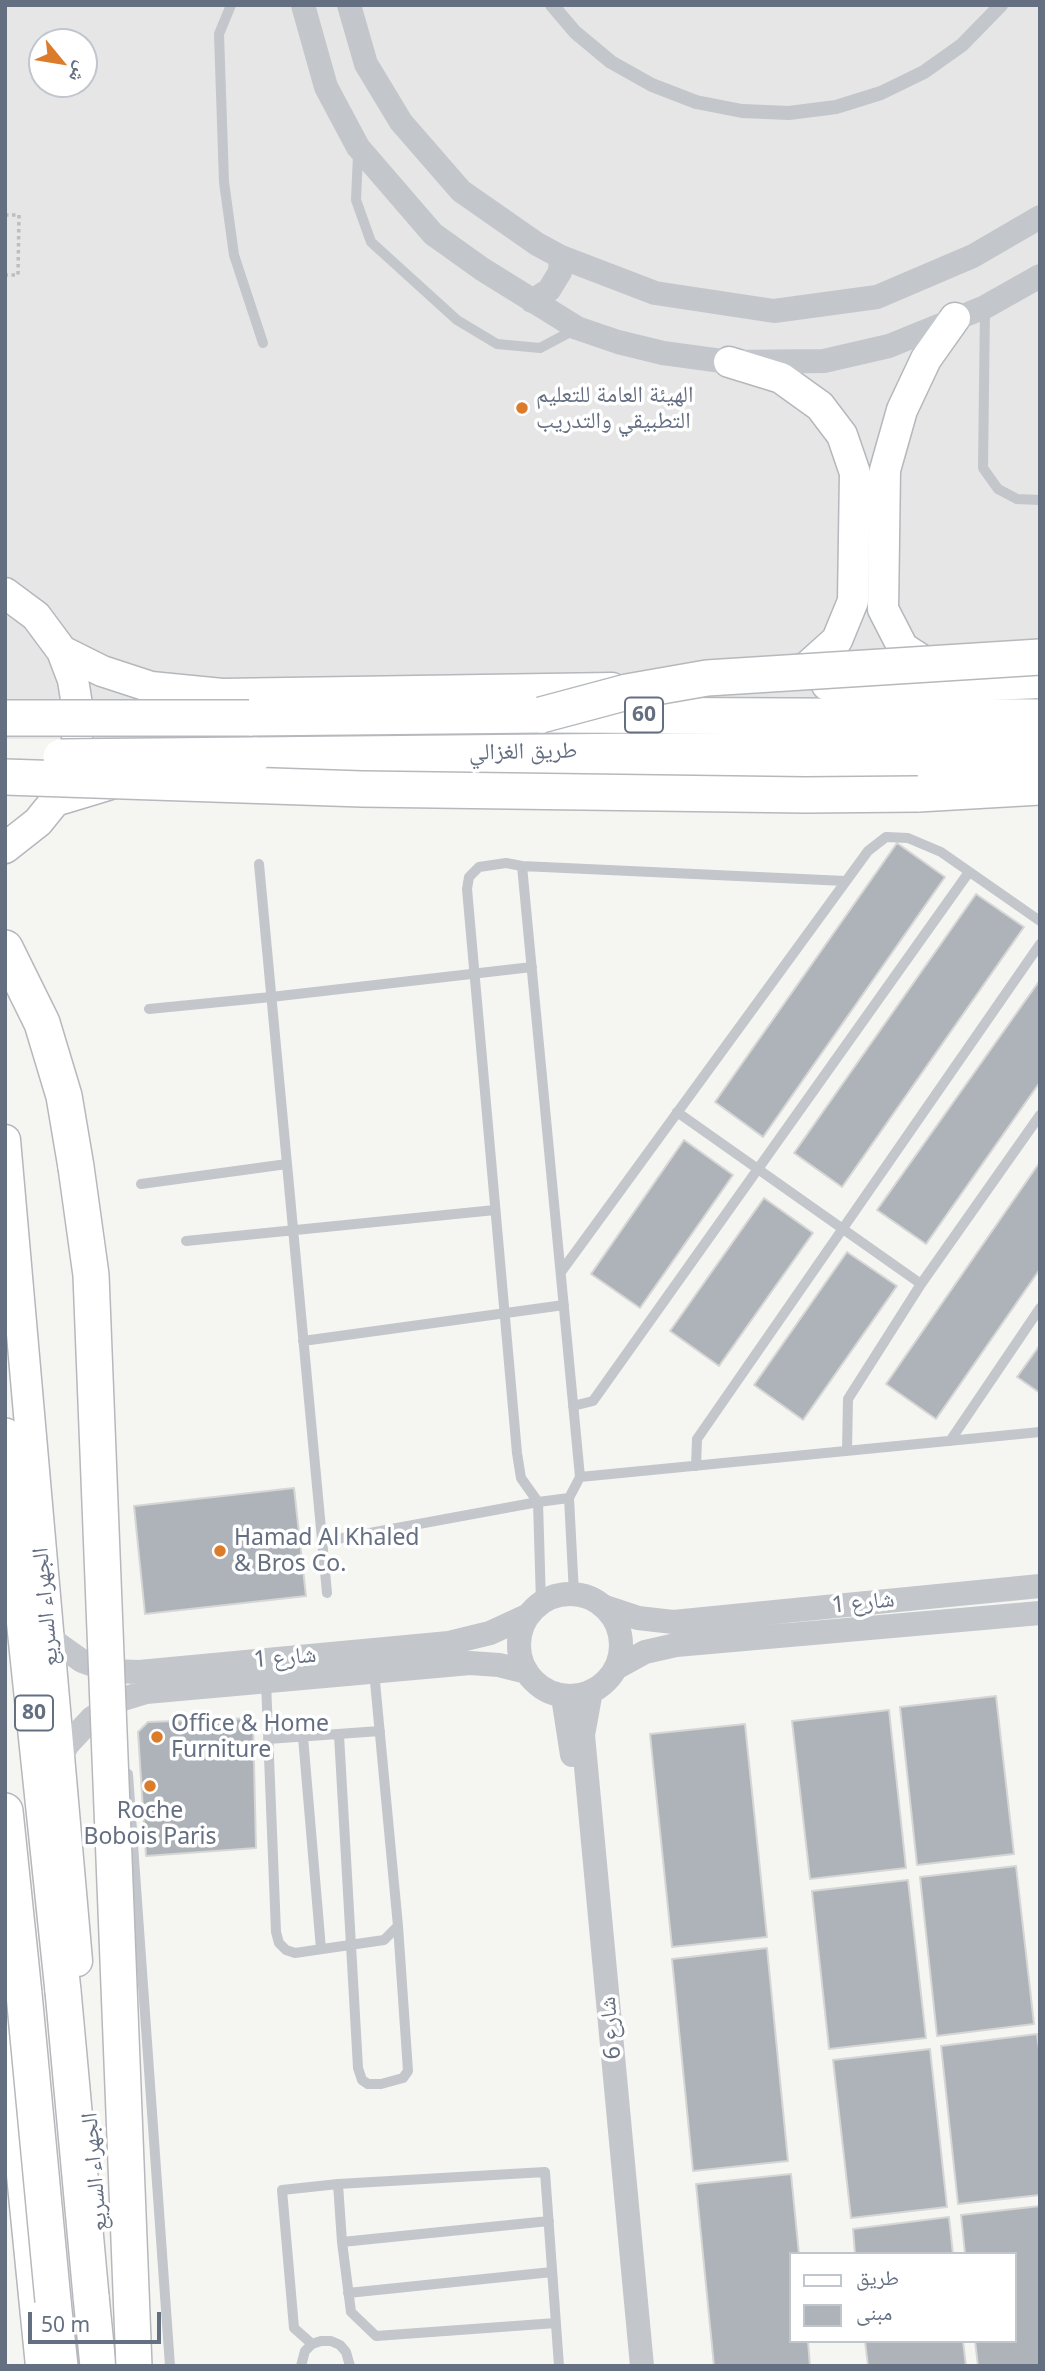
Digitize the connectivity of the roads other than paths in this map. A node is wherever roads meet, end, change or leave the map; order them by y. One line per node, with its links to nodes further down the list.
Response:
1 (231, 5): 14 (lane)
2 (303, 5): 6 (street)
3 (349, 5): 8 (street)
4 (552, 5): 5 (street)
5 (1001, 5)
6 (358, 147): 10 (street); 13 (lane)
7 (1040, 217): 8 (street)
8 (561, 257): 10 (street)
9 (1040, 276): 11 (street)
10 (533, 301): 13 (street)
11 (985, 307): 12 (street); 16 (lane)
12 (955, 318): 15 (street); 23 (main road)
13 (577, 328): 15 (street)
14 (263, 343)
15 (729, 362): 22 (main road)
16 (1040, 500)
17 (5, 573): 18 (main road)
18 (13, 598): 19 (main road)
19 (62, 651): 22 (main road); 32 (main road)
20 (1040, 657): 24 (highway, bridge)
21 (1040, 683): 23 (main road)
22 (754, 685): 23 (main road)
23 (989, 685)
24 (541, 715): 25 (highway, طريق الغزالي / 60, bridge); 26 (highway, طريق الغزالي / 60, bridge)
25 (1040, 717)
26 (5, 718)
27 (1040, 747): 28 (highway, طريق الغزالي / 60, bridge)
28 (5, 757)
29 (1040, 769): 32 (main road, طريق الغزالي)
30 (5, 777): 31 (highway, bridge)
31 (1040, 787)
32 (55, 801): 33 (main road)
33 (5, 848)
34 (259, 864): 43 (lane)
35 (522, 866): 37 (lane); 41 (lane); 42 (lane)
36 (969, 872): 37 (lane); 38 (lane); 49 (lane)
37 (845, 881): 45 (lane)
38 (1040, 921)
39 (1040, 944): 52 (lane)
40 (5, 948): 112 (highway, bridge)
41 (532, 967): 42 (lane); 55 (lane)
42 (474, 973): 43 (lane); 51 (lane)
43 (271, 998): 44 (lane); 48 (lane)
44 (149, 1009)
45 (677, 1112): 49 (lane); 55 (lane)
46 (1040, 1115): 56 (lane)
47 (5, 1140): 77 (main road, الجهراء السريع)
48 (287, 1164): 50 (lane); 53 (lane)
49 (757, 1170): 52 (lane); 61 (lane)
50 (141, 1184)
51 (495, 1210): 53 (lane); 59 (lane)
52 (841, 1228): 56 (lane); 66 (lane)
53 (293, 1230): 54 (lane); 60 (lane)
54 (186, 1241)
55 (561, 1272): 57 (lane)
56 (921, 1284): 65 (lane)
57 (564, 1305): 59 (lane); 61 (lane)
58 (1040, 1308): 64 (lane)
59 (504, 1313): 60 (lane); 69 (lane)
60 (303, 1341): 70 (lane)
61 (573, 1406): 67 (lane)
62 (1040, 1432): 64 (lane)
63 (5, 1436): 110 (highway, الجهراء السريع / 80, bridge)
64 (950, 1441): 65 (lane)
65 (846, 1451): 66 (lane)
66 (696, 1466): 67 (lane)
67 (580, 1477): 68 (lane)
68 (569, 1498): 69 (lane); 73 (lane)
69 (538, 1502): 70 (lane); 75 (lane)
70 (321, 1542): 72 (lane)
71 (1040, 1586): 74 (street, شارع 1)
72 (327, 1592)
73 (574, 1594): 74 (street); 75 (street)
74 (605, 1607): 79 (street)
75 (535, 1609): 78 (street, شارع 1); 81 (street)
76 (1040, 1613): 79 (street, شارع 1)
77 (48, 1633): 80 (street, شارع 1); 90 (main road, الجهراء السريع)
78 (373, 1660): 80 (street, شارع 1); 81 (street, شارع 1); 84 (lane)
79 (616, 1668): 82 (street)
80 (265, 1671): 85 (street, شارع 1); 88 (lane)
81 (527, 1672): 83 (street)
82 (592, 1691): 83 (street); 118 (street, شارع 6)
83 (563, 1697): 117 (street, شارع 6)
84 (380, 1731): 86 (lane); 95 (lane)
85 (90, 1733): 89 (lane); 90 (street, شارع 1)
86 (339, 1735): 87 (lane); 96 (lane)
87 (303, 1737): 88 (lane); 97 (lane)
88 (268, 1739): 97 (lane)
89 (120, 1751)
90 (59, 1759): 111 (main road, الجهراء السريع)
91 (125, 1763): 93 (lane)
92 (5, 1811): 109 (highway, bridge)
93 (132, 1840): 94 (lane); 100 (lane)
94 (102, 1860)
95 (398, 1926): 96 (lane); 96 (lane)
96 (350, 1944): 97 (lane)
97 (321, 1949)
98 (5, 2004): 108 (main road)
99 (110, 2036): 100 (lane)
100 (139, 2048): 113 (lane)
101 (338, 2184): 102 (lane); 103 (lane); 107 (lane)
102 (548, 2221): 103 (lane); 104 (lane)
103 (342, 2242): 105 (lane)
104 (552, 2272): 105 (lane); 106 (lane)
105 (348, 2293): 106 (lane)
106 (556, 2323): 116 (lane)
107 (312, 2344): 114 (lane); 115 (lane)
108 (41, 2366)
109 (60, 2366)
110 (98, 2366)
111 (112, 2366)
112 (134, 2366)
113 (170, 2366)
114 (301, 2366)
115 (349, 2366)
116 (559, 2366)
117 (627, 2366)
118 (642, 2366)

